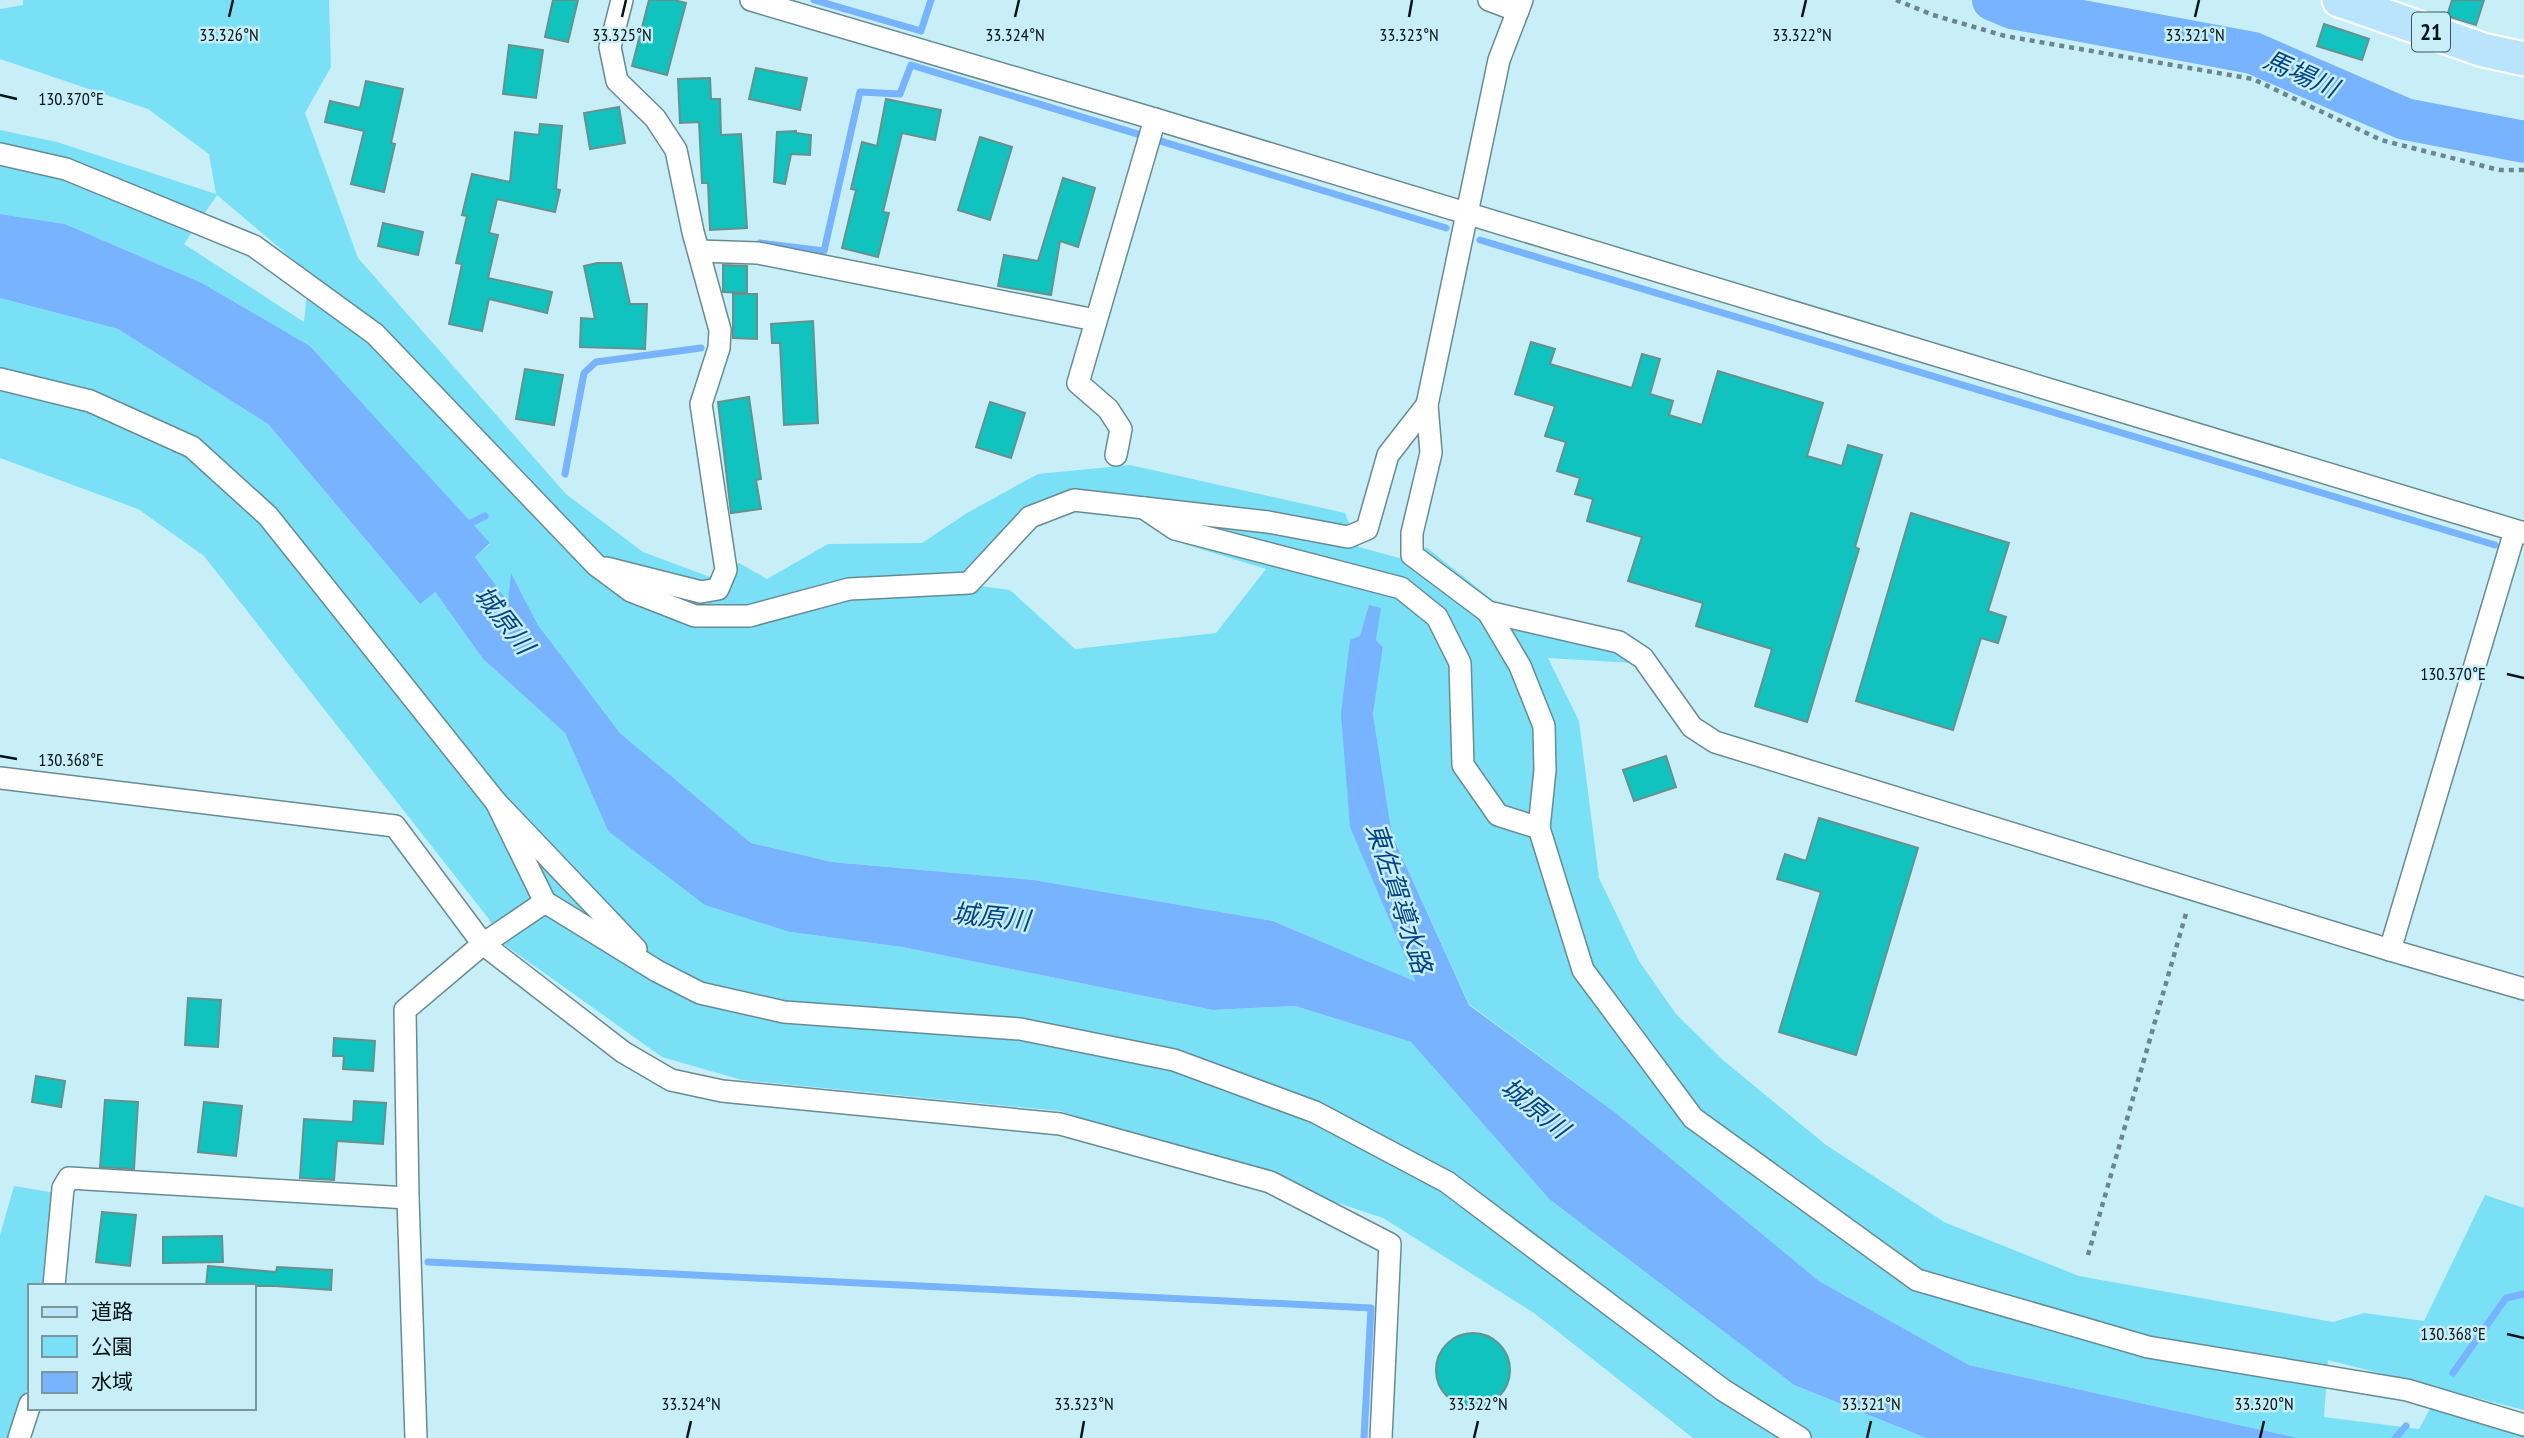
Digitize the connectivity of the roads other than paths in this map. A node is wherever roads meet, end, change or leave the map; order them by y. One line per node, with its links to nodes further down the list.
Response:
1 (622, 0): 10 (street)
2 (751, 0): 7 (street)
3 (1489, 0): 5 (street)
4 (2356, 3): 6 (main road, 21)
5 (1520, 5): 9 (street)
6 (2524, 59)
7 (1155, 119): 9 (street); 11 (street)
8 (0, 154): 17 (street)
9 (1467, 213): 13 (street); 16 (street)
10 (699, 251): 11 (street); 17 (street)
11 (1095, 320): 14 (street)
12 (0, 379): 20 (street)
13 (1427, 405): 15 (street); 18 (street)
14 (1116, 455)
15 (1140, 506): 17 (street); 21 (street)
16 (2519, 532): 24 (street)
17 (596, 565)
18 (1488, 612): 21 (street); 24 (street)
19 (0, 778): 23 (street)
20 (496, 802): 22 (street); 25 (street)
21 (1539, 828): 30 (street)
22 (545, 902): 23 (street); 25 (street)
23 (483, 944): 27 (street); 33 (street)
24 (2390, 950): 26 (street)
25 (657, 971): 34 (street)
26 (2524, 989)
27 (408, 1198): 28 (street); 32 (street)
28 (54, 1284)
29 (28, 1410): 31 (street)
30 (2524, 1425)
31 (19, 1438)
32 (416, 1438)
33 (1381, 1438)
34 (1800, 1438)

